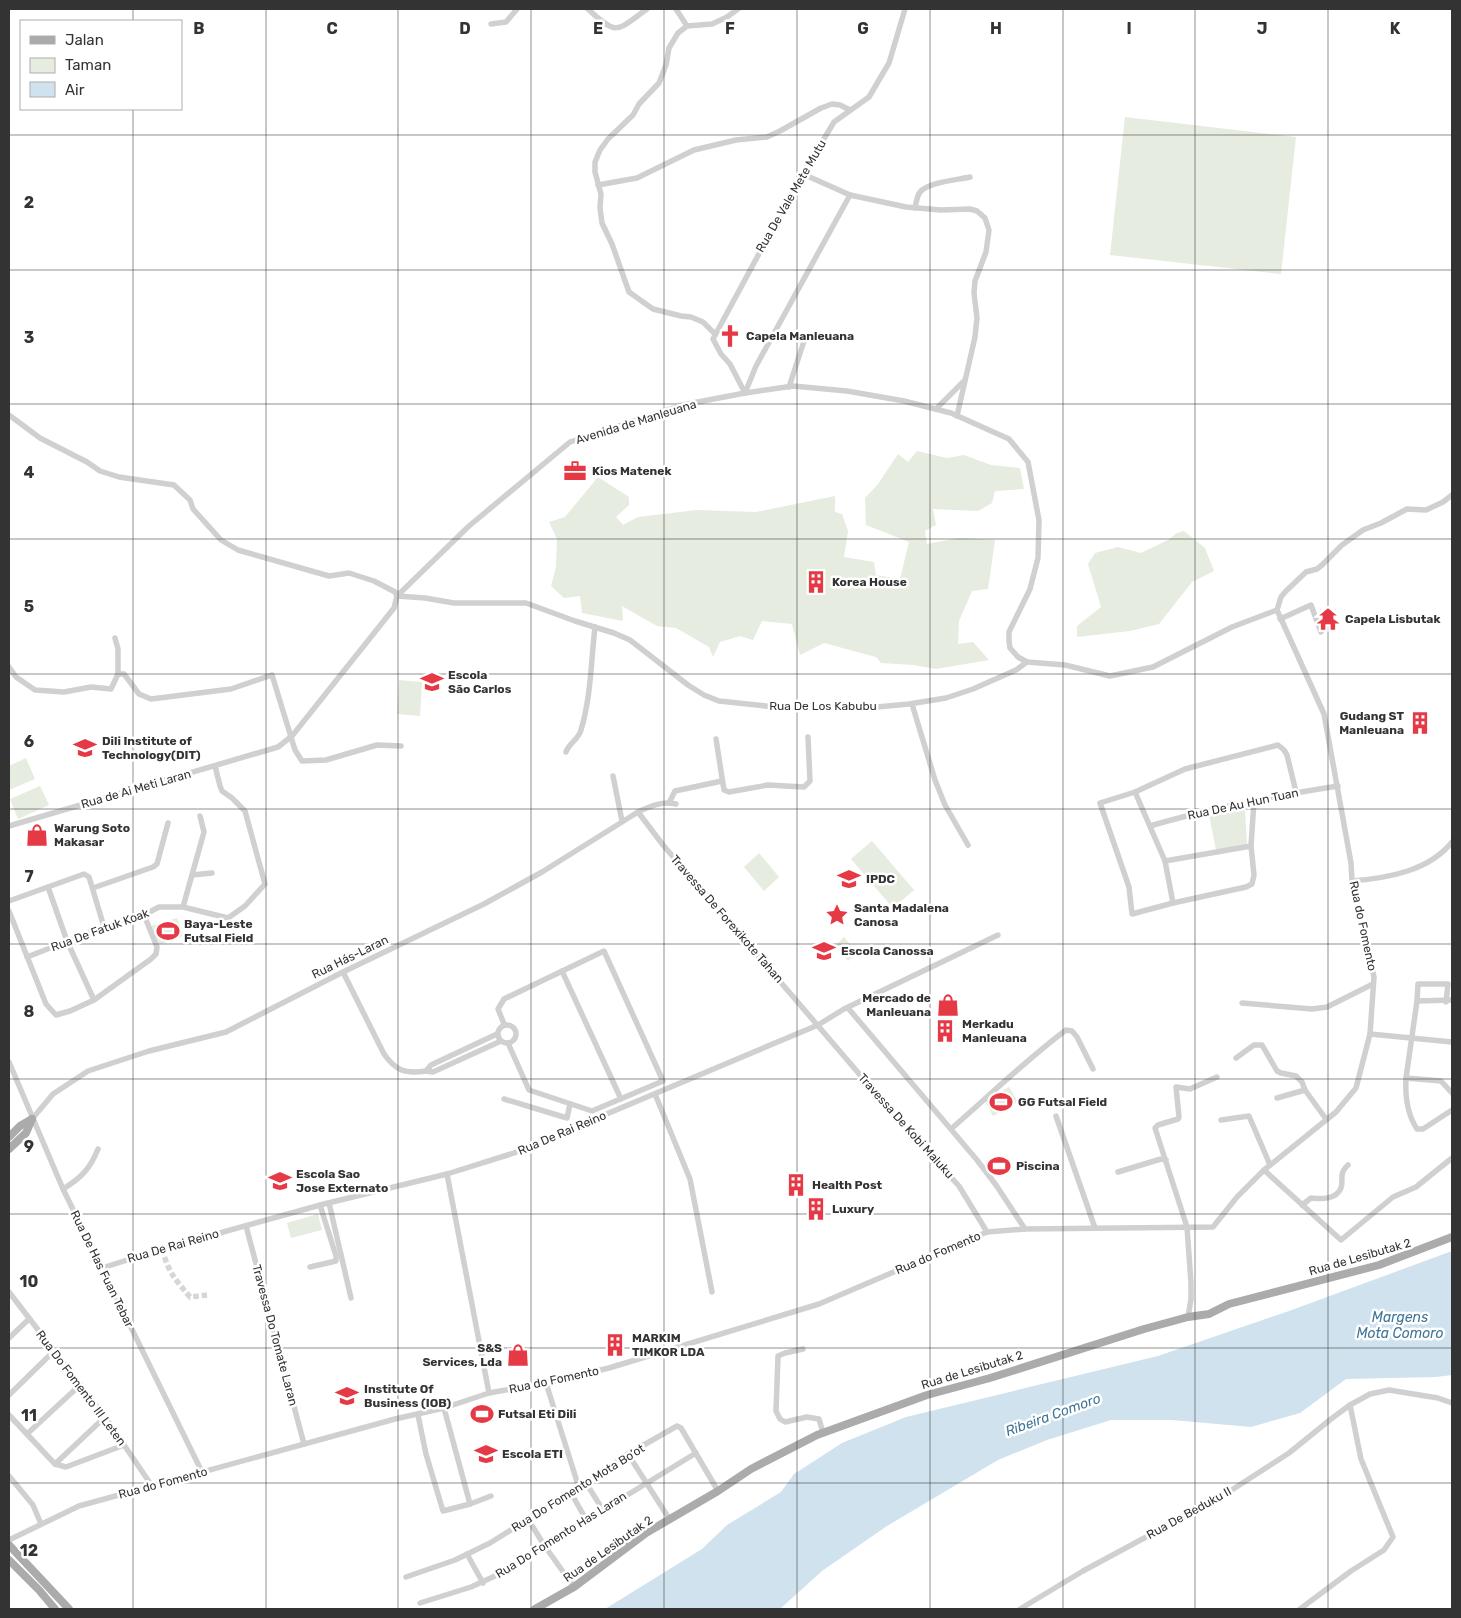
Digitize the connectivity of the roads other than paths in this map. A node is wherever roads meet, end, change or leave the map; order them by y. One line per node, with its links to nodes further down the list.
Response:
1 (518, 9): 7 (street)
2 (588, 9): 3 (street)
3 (647, 9)
4 (676, 9): 8 (street)
5 (738, 9): 8 (street)
6 (905, 9): 9 (street, Rua De Vale Mete Mutu)
7 (491, 24)
8 (687, 26): 12 (street)
9 (850, 110): 10 (street, Rua De Vale Mete Mutu); 12 (street)
10 (803, 174): 13 (street); 15 (street, Rua De Vale Mete Mutu)
11 (970, 177): 14 (street)
12 (598, 185): 15 (street)
13 (850, 195): 14 (street); 19 (street)
14 (915, 208): 17 (street)
15 (715, 334): 19 (street)
16 (804, 338): 18 (street)
17 (965, 380): 20 (street); 22 (street)
18 (789, 387): 19 (street, Avenida de Manleuana); 20 (street, Avenida de Manleuana)
19 (745, 393): 24 (street, Avenida de Manleuana)
20 (936, 409): 22 (street, Avenida de Manleuana)
21 (9, 415): 24 (street)
22 (957, 416): 30 (street, Avenida de Manleuana)
23 (1452, 495): 25 (street)
24 (397, 596): 27 (street, Rua De Los Kabubu); 34 (street, Rua de Ai Meti Laran)
25 (1277, 610): 26 (street, Rua do Fomento); 30 (street)
26 (1280, 619): 28 (street); 42 (street, Rua do Fomento)
27 (595, 628): 33 (street, Rua De Los Kabubu); 38 (street)
28 (1321, 632)
29 (115, 638): 32 (street)
30 (1027, 662): 33 (street, Rua De Los Kabubu)
31 (9, 667): 32 (street)
32 (118, 674): 34 (street)
33 (912, 704): 53 (street)
34 (292, 736): 37 (street); 39 (street, Rua de Ai Meti Laran)
35 (808, 737): 41 (street)
36 (716, 739): 41 (street)
37 (401, 746)
38 (566, 752)
39 (216, 766): 50 (street, Rua de Ai Meti Laran); 63 (street, Rua De Fatuk Koak)
40 (613, 776): 48 (street)
41 (722, 781): 46 (street, Rua Hás-Laran)
42 (1338, 786): 44 (street, Rua De Au Hun Tuan); 58 (street, Rua do Fomento)
43 (1135, 792): 44 (street); 51 (street); 62 (street)
44 (1296, 792): 45 (street, Rua De Au Hun Tuan)
45 (1254, 801): 51 (street, Rua De Au Hun Tuan); 54 (street)
46 (638, 812): 48 (street, Rua Hás-Laran); 79 (street, Travessa De Forexikote Tahan)
47 (200, 816): 57 (street)
48 (622, 821): 71 (street, Rua Hás-Laran)
49 (168, 823): 60 (street)
50 (9, 826)
51 (1150, 826): 55 (street)
52 (1452, 842): 58 (street)
53 (968, 845)
54 (1252, 846): 55 (street); 62 (street)
55 (1165, 861): 62 (street)
56 (212, 873): 57 (street)
57 (192, 875): 63 (street)
58 (1352, 881): 72 (street, Rua do Fomento)
59 (48, 888): 60 (street); 61 (street); 68 (street)
60 (93, 888): 66 (street)
61 (9, 900)
62 (1173, 903)
63 (183, 907): 65 (street, Rua De Fatuk Koak)
64 (9, 911): 69 (street)
65 (144, 915): 66 (street, Rua De Fatuk Koak); 73 (street)
66 (104, 927): 68 (street, Rua De Fatuk Koak)
67 (998, 934): 77 (street, Rua De Rai Reino)
68 (68, 941): 69 (street, Rua De Fatuk Koak); 73 (street)
69 (28, 957): 73 (street)
70 (562, 971): 78 (street); 96 (street); 96 (street)
71 (343, 972): 88 (street); 100 (street, Rua Hás-Laran)
72 (1373, 984): 76 (street); 81 (street, Rua do Fomento)
73 (94, 1000)
74 (1417, 1001): 75 (street); 75 (street); 82 (street)
75 (1449, 1001)
76 (1242, 1003)
77 (848, 1008): 79 (street, Rua De Rai Reino); 103 (street)
78 (504, 1024): 80 (street); 83 (street)
79 (818, 1025): 93 (street, Rua De Rai Reino); 122 (street, Travessa De Kobi Maluku)
80 (497, 1034): 83 (street); 88 (street)
81 (1370, 1034): 82 (street); 101 (street, Rua do Fomento)
82 (1412, 1038): 84 (street); 90 (street)
83 (504, 1042): 88 (street); 97 (street)
84 (1452, 1042)
85 (1236, 1058): 91 (street)
86 (9, 1062): 100 (street, Rua De Has Fuan Tebar)
87 (1093, 1069): 103 (street)
88 (426, 1071)
89 (1217, 1077): 108 (street)
90 (1406, 1078): 92 (street); 98 (street)
91 (1305, 1090): 94 (street); 101 (street)
92 (1452, 1093)
93 (655, 1094): 113 (street, Rua De Rai Reino); 127 (street)
94 (1277, 1098)
95 (504, 1099): 97 (street)
96 (621, 1099): 97 (street)
97 (570, 1104)
98 (1452, 1110)
99 (1056, 1116): 120 (street)
100 (32, 1119): 104 (main road, Rua Hás-Laran); 105 (main road, Rua Hás-Laran); 114 (street, Rua De Has Fuan Tebar)
101 (1326, 1119): 109 (street, Rua do Fomento)
102 (1221, 1120): 109 (street)
103 (951, 1130): 121 (street)
104 (9, 1137)
105 (9, 1149)
106 (98, 1149): 114 (street)
107 (1452, 1158): 117 (street)
108 (1166, 1160): 112 (street); 119 (street)
109 (1270, 1164): 111 (street, Rua do Fomento)
110 (1348, 1165): 117 (street)
111 (1264, 1170): 117 (street); 119 (street, Rua do Fomento)
112 (1118, 1172)
113 (447, 1174): 115 (street, Rua De Rai Reino); 136 (street)
114 (62, 1189): 125 (street, Rua De Has Fuan Tebar)
115 (329, 1203): 116 (street, Rua De Rai Reino); 128 (street)
116 (320, 1205): 118 (street, Rua De Rai Reino); 124 (street)
117 (1302, 1205)
118 (246, 1226): 125 (street, Rua De Rai Reino); 146 (street, Travessa Do Tomate Laran)
119 (1187, 1227): 120 (street, Rua do Fomento); 129 (street)
120 (1095, 1228): 121 (street, Rua do Fomento)
121 (1025, 1229): 122 (street, Rua do Fomento)
122 (987, 1232): 134 (street, Rua do Fomento)
123 (1452, 1237): 129 (main road, Rua de Lesibutak 2)
124 (310, 1266)
125 (102, 1268): 151 (street, Rua De Has Fuan Tebar)
126 (9, 1292): 130 (street, Rua Do Fomento III Leten)
127 (712, 1292)
128 (350, 1298)
129 (1188, 1318): 144 (main road, Rua de Lesibutak 2)
130 (29, 1319): 131 (street); 133 (street, Rua Do Fomento III Leten)
131 (9, 1338)
132 (803, 1349): 144 (street)
133 (54, 1351): 135 (street, Rua Do Fomento III Leten); 137 (street)
134 (546, 1383): 136 (street, Rua do Fomento); 156 (street)
135 (80, 1385): 143 (street, Rua Do Fomento III Leten); 145 (street)
136 (489, 1393): 140 (street, Rua do Fomento)
137 (9, 1395)
138 (1452, 1403): 139 (street, Rua De Beduku II)
139 (1350, 1405): 180 (street, Rua De Beduku II); 181 (street)
140 (444, 1408): 142 (street, Rua do Fomento); 160 (street)
141 (9, 1415): 145 (street)
142 (418, 1415): 146 (street, Rua do Fomento); 160 (street)
143 (105, 1417): 147 (street, Rua Do Fomento III Leten); 150 (street)
144 (823, 1433): 157 (main road, Rua de Lesibutak 2)
145 (27, 1434): 150 (street)
146 (304, 1444): 151 (street, Rua do Fomento)
147 (124, 1445): 150 (street); 155 (street, Rua Do Fomento III Leten)
148 (696, 1453): 149 (street, Rua Do Fomento Mota Bo’ot); 154 (street, Rua Do Fomento Has Laran); 157 (street, Rua Do Fomento Mota Bo’ot)
149 (628, 1454): 153 (street, Rua Do Fomento Mota Bo’ot); 154 (street)
150 (54, 1464)
151 (202, 1472): 155 (street, Rua do Fomento)
152 (9, 1476): 165 (street)
153 (586, 1483): 156 (street, Rua Do Fomento Mota Bo’ot); 161 (street)
154 (646, 1483): 161 (street, Rua Do Fomento Has Laran); 163 (street)
155 (152, 1486): 165 (street, Rua do Fomento)
156 (580, 1488): 158 (street, Rua Do Fomento Mota Bo’ot)
157 (718, 1491): 163 (main road, Rua de Lesibutak 2)
158 (571, 1493): 162 (street, Rua Do Fomento Mota Bo’ot); 164 (street)
159 (491, 1496): 160 (street)
160 (470, 1504)
161 (603, 1510): 164 (street, Rua Do Fomento Has Laran)
162 (528, 1519): 167 (street); 169 (street, Rua Do Fomento Mota Bo’ot)
163 (670, 1520): 174 (main road, Rua de Lesibutak 2)
164 (587, 1521): 167 (street, Rua Do Fomento Has Laran)
165 (40, 1524): 166 (street, Rua do Fomento)
166 (9, 1540)
167 (544, 1545): 172 (street, Rua Do Fomento Has Laran); 174 (street)
168 (9, 1546): 173 (main road)
169 (468, 1554): 171 (street, Rua Do Fomento Mota Bo’ot); 172 (street)
170 (9, 1560): 175 (main road)
171 (406, 1577)
172 (483, 1583): 176 (street, Rua Do Fomento Has Laran)
173 (46, 1584): 175 (main road); 178 (main road)
174 (574, 1588): 179 (main road, Rua de Lesibutak 2)
175 (39, 1590): 177 (main road)
176 (420, 1603)
177 (56, 1609)
178 (69, 1609)
179 (536, 1609)
180 (1020, 1609)
181 (1300, 1609)

